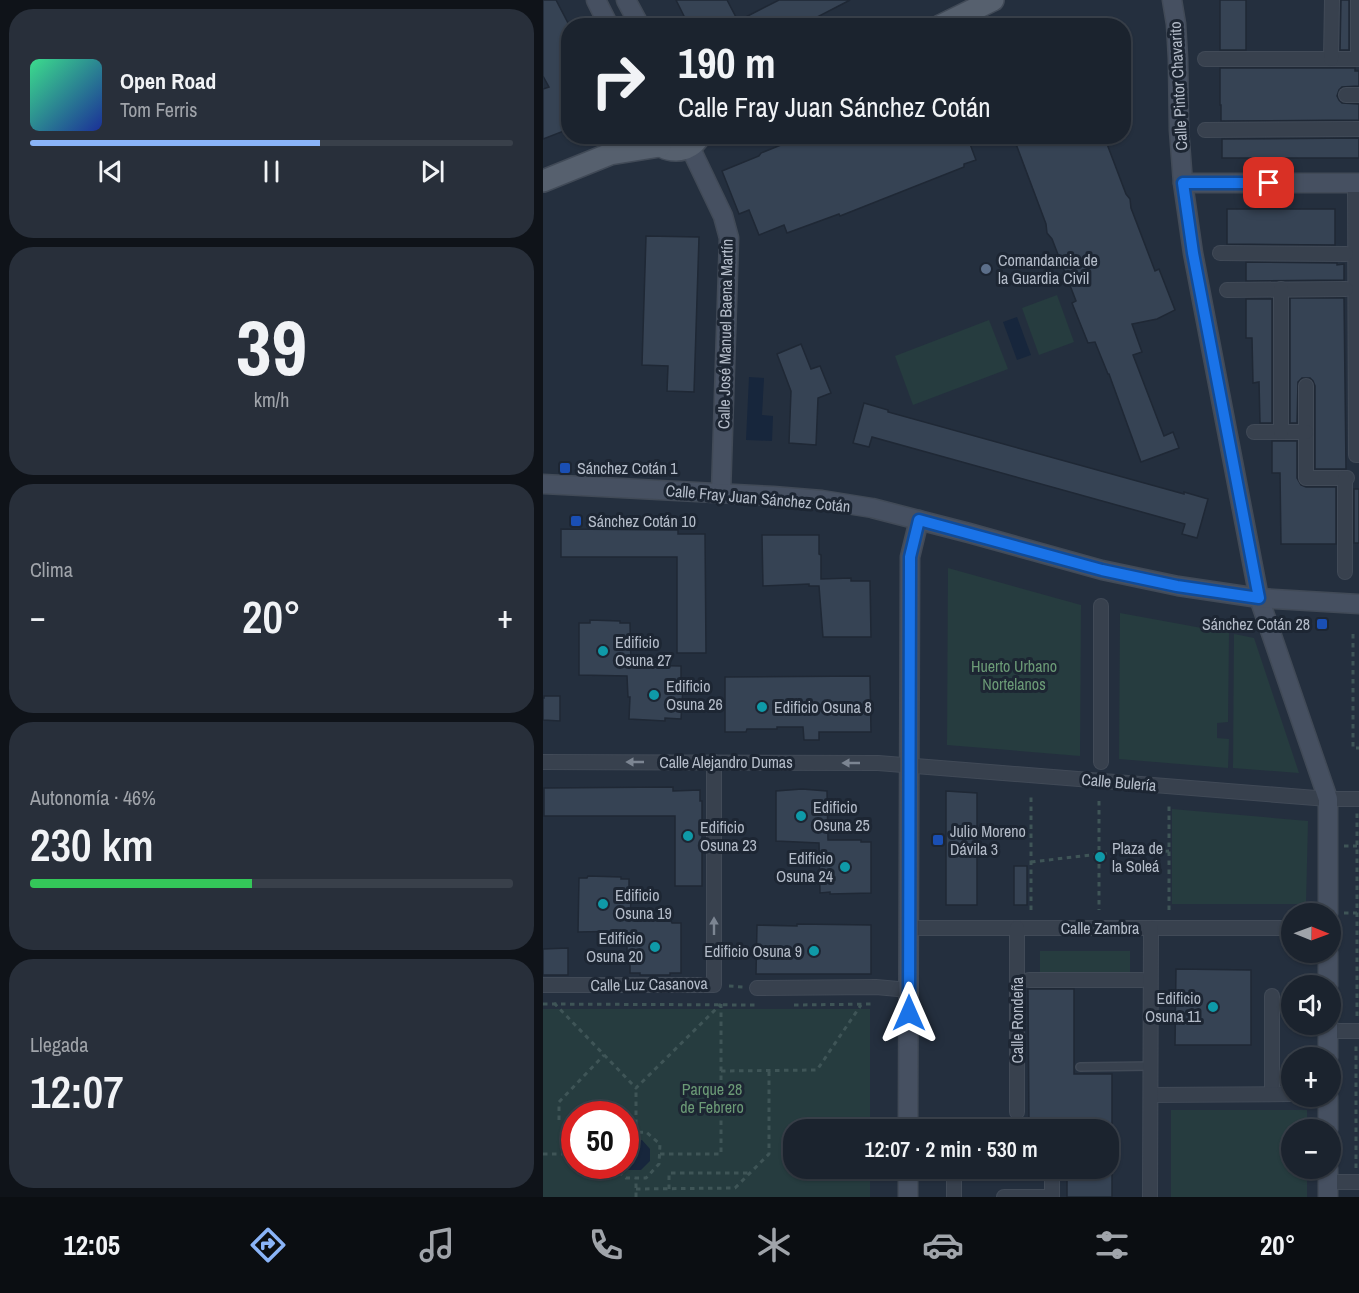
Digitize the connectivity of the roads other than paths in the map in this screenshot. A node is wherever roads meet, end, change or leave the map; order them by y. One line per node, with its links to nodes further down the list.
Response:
1 (596, 0): 7 (main road)
2 (626, 0): 8 (main road)
3 (993, 0): 9 (main road)
4 (1172, 0): 22 (main road, Calle Pintor Chavarito)
5 (1332, 0): 11 (street)
6 (1358, 0): 12 (street)
7 (605, 18)
8 (636, 18)
9 (958, 18)
10 (1205, 59): 11 (street)
11 (1331, 59): 12 (street)
12 (1358, 59)
13 (1359, 129): 14 (street)
14 (1205, 130)
15 (621, 144): 20 (main road)
16 (645, 144): 20 (main road)
17 (660, 144): 18 (main road)
18 (692, 144)
19 (696, 144): 35 (main road, Calle José Manuel Baena Martín)
20 (610, 154): 21 (main road)
21 (543, 181)
22 (1183, 183): 23 (main road); 39 (main road, Calle Pintor Chavarito)
23 (1357, 183): 33 (street)
24 (1220, 253): 25 (street)
25 (1346, 254)
26 (1346, 289): 28 (street)
27 (1227, 290): 28 (street)
28 (1281, 290): 31 (street)
29 (1306, 386): 32 (street)
30 (1254, 432): 31 (street)
31 (1281, 432): 32 (street)
32 (1306, 432): 36 (street)
33 (1358, 455)
34 (543, 484): 35 (main road, Calle Fray Juan Sánchez Cotán)
35 (721, 493): 37 (main road, Calle Fray Juan Sánchez Cotán)
36 (1352, 512): 38 (street)
37 (919, 520): 39 (main road, Calle Fray Juan Sánchez Cotán); 45 (main road)
38 (1345, 572)
39 (1259, 598): 40 (main road, Calle Fray Juan Sánchez Cotán); 46 (main road, Calle Pintor Chavarito)
40 (1359, 604)
41 (1101, 606): 44 (street)
42 (543, 762): 43 (street, Calle Alejandro Dumas, one-way to 42)
43 (714, 762): 45 (street, Calle Alejandro Dumas, one-way to 43); 55 (street, Calle Luz Casanova, one-way to 43)
44 (1101, 762)
45 (909, 765): 46 (street, Calle Bulería); 49 (main road)
46 (1328, 799): 47 (street, Calle Bulería); 48 (main road, Calle Pintor Chavarito)
47 (1358, 805)
48 (1335, 903)
49 (909, 928): 50 (street, Calle Zambra); 57 (main road)
50 (1017, 928): 51 (street, Calle Zambra); 66 (street, Calle Rondeña)
51 (1151, 928): 52 (street, Calle Zambra); 61 (street)
52 (1281, 928)
53 (1029, 980): 54 (street)
54 (1142, 980)
55 (543, 986)
56 (757, 988): 57 (street)
57 (909, 990): 67 (main road)
58 (1272, 996): 63 (street)
59 (1341, 1030): 60 (street)
60 (1357, 1032)
61 (1151, 1066): 62 (lane); 65 (street)
62 (1080, 1067)
63 (1272, 1094): 64 (street); 65 (street)
64 (1281, 1094)
65 (1151, 1095): 76 (street)
66 (1017, 1112)
67 (908, 1119)
68 (908, 1179): 73 (main road)
69 (954, 1179): 74 (street)
70 (1052, 1179): 75 (street)
71 (1359, 1182): 72 (street)
72 (1328, 1183)
73 (908, 1197)
74 (954, 1197)
75 (1004, 1197)
76 (1150, 1197)

